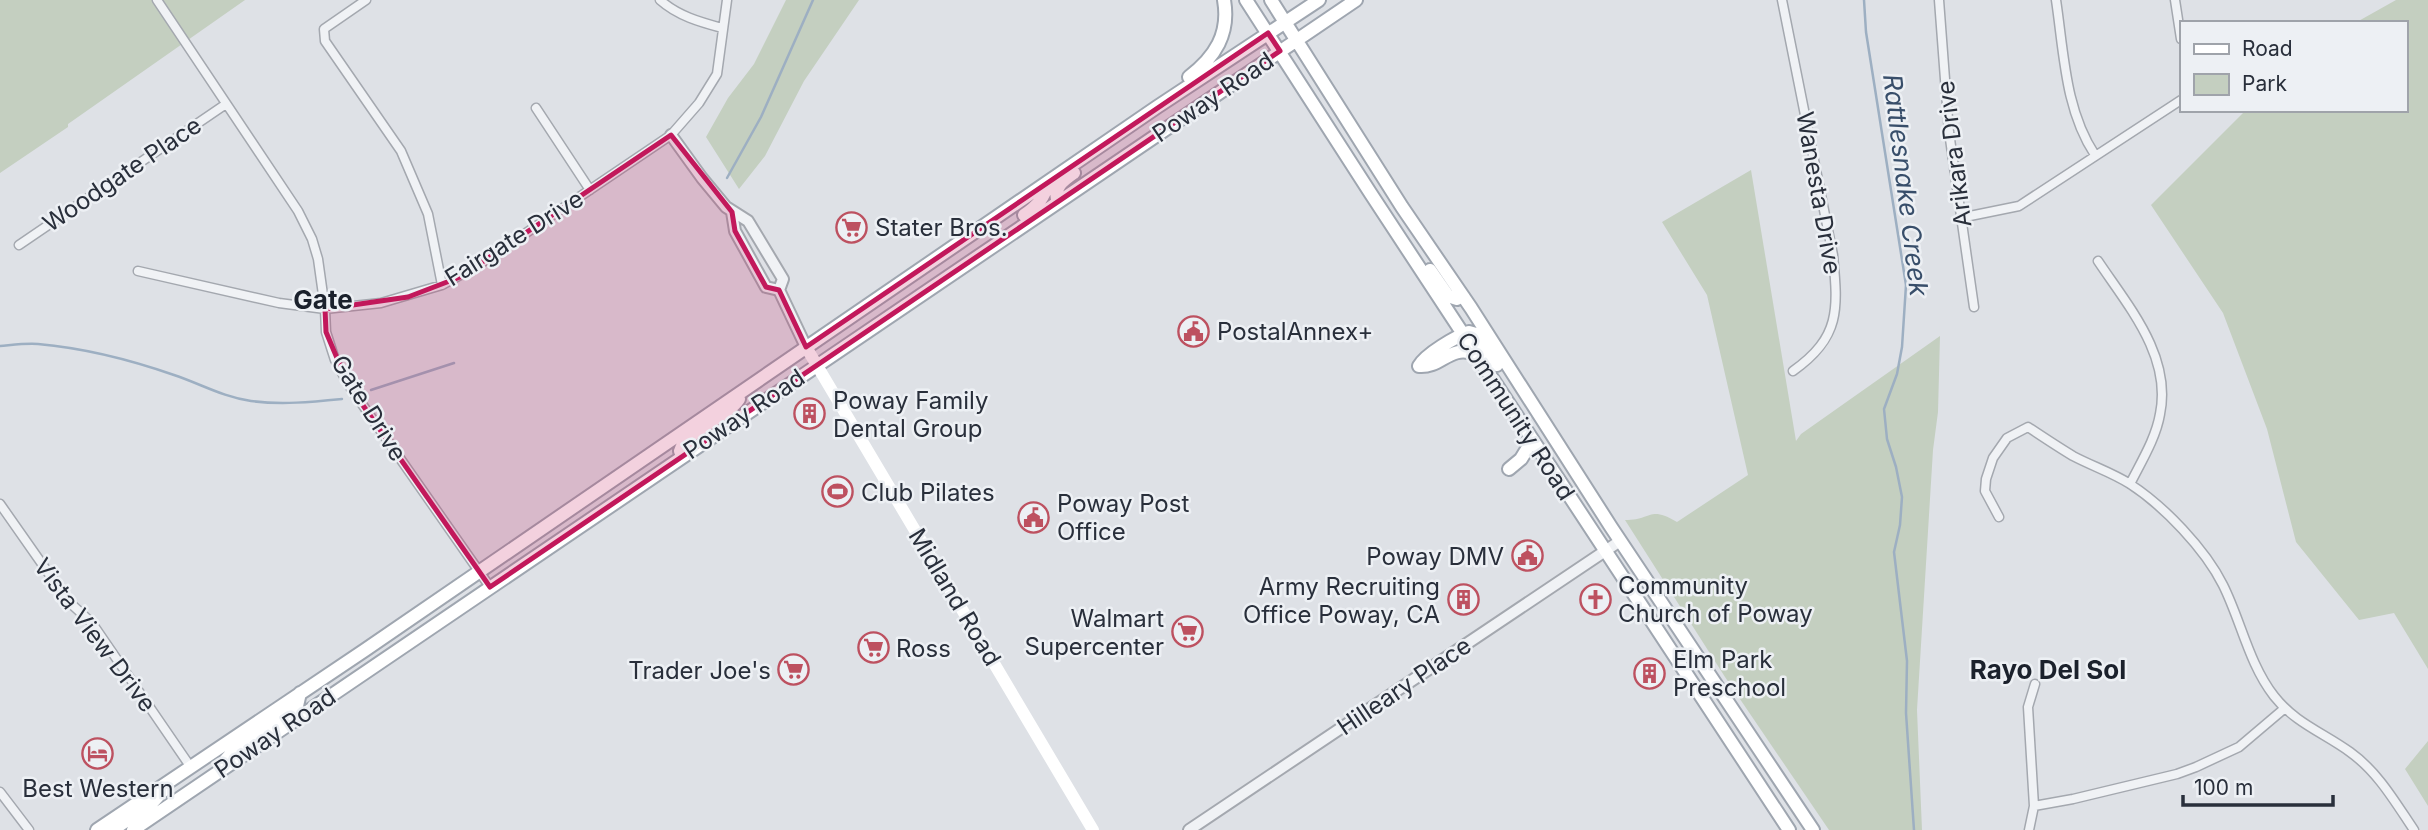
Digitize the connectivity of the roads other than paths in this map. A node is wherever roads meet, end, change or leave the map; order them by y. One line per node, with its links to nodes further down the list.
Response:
1 (157, 0): 21 (street, Gate Drive)
2 (660, 0): 15 (street)
3 (727, 0): 15 (street, Fairgate Drive)
4 (1224, 0): 22 (main road)
5 (1246, 0): 16 (main road, Community Road)
6 (1271, 0): 14 (main road, Community Road)
7 (1319, 0): 14 (main road, Poway Road)
8 (1356, 0): 18 (main road, Poway Road)
9 (1783, 0): 48 (street, Wanesta Drive)
10 (1939, 0): 32 (street, Arikara Drive)
11 (2056, 0): 26 (street)
12 (2175, 0): 17 (street)
13 (366, 1): 39 (street)
14 (1286, 22): 16 (main road, Poway Road); 18 (main road, Community Road)
15 (722, 28): 25 (street, Fairgate Drive)
16 (1268, 33): 19 (main road, Community Road); 22 (main road, Poway Road)
17 (2180, 33)
18 (1297, 40): 19 (main road, Poway Road); 33 (main road, Community Road)
19 (1280, 51): 29 (main road, Community Road); 30 (main road, Poway Road)
20 (2180, 101): 26 (street)
21 (226, 104): 35 (street, Woodgate Place); 43 (street, Gate Drive)
22 (1157, 107): 24 (main road, Poway Road)
23 (536, 108): 28 (street)
24 (1136, 122): 27 (main road, Poway Road); 30 (main road)
25 (671, 135): 28 (street, Fairgate Drive); 31 (street, Midland Road)
26 (2095, 155): 32 (street)
27 (1048, 181): 36 (main road); 45 (main road, Poway Road)
28 (590, 190): 39 (street, Fairgate Drive)
29 (1371, 194): 33 (main road); 34 (main road, Community Road)
30 (1058, 202): 36 (main road, Poway Road)
31 (732, 212): 40 (street, Midland Road); 40 (street, Midland Road)
32 (1960, 218): 42 (street, Arikara Drive)
33 (1427, 243): 41 (main road, Community Road)
34 (1404, 244): 41 (main road); 44 (main road, Community Road)
35 (19, 245)
36 (975, 259): 47 (main road, Poway Road)
37 (2098, 261): 55 (street)
38 (138, 271): 43 (street, Fairgate Drive)
39 (442, 285): 43 (street, Fairgate Drive)
40 (779, 290): 45 (street, Midland Road)
41 (1462, 296): 50 (main road, Community Road)
42 (1974, 307)
43 (326, 309): 61 (street, Gate Drive)
44 (1462, 334): 46 (main road, Community Road); 46 (main road); 50 (main road)
45 (806, 347): 47 (main road, Midland Road); 49 (main road, Poway Road)
46 (1475, 354): 52 (main road, Community Road)
47 (816, 365): 53 (main road, Poway Road); 77 (main road, Midland Road)
48 (1793, 371)
49 (745, 390): 51 (main road, Poway Road); 53 (main road)
50 (1549, 431): 59 (main road, Community Road)
51 (677, 436): 56 (main road); 61 (main road, Poway Road)
52 (1532, 441): 54 (main road); 60 (main road, Community Road)
53 (682, 456): 56 (main road, Poway Road)
54 (1509, 468)
55 (2130, 484): 58 (street); 67 (street)
56 (613, 503): 62 (main road, Poway Road)
57 (0, 504): 68 (street, Vista View Drive)
58 (1999, 517)
59 (1620, 541): 60 (street, Hilleary Place); 81 (main road, Community Road)
60 (1605, 552): 71 (main road, Community Road); 78 (street, Hilleary Place)
61 (480, 572): 62 (street, Gate Drive); 63 (main road, Poway Road)
62 (490, 587): 66 (main road, Poway Road)
63 (365, 650): 65 (main road, Poway Road); 66 (main road)
64 (2035, 684): 72 (street)
65 (300, 693): 68 (main road, Poway Road); 69 (main road)
66 (314, 706): 69 (main road, Poway Road)
67 (2285, 708): 72 (street); 83 (street)
68 (190, 766): 74 (main road, Poway Road); 75 (main road)
69 (219, 771): 76 (main road, Poway Road)
70 (0, 792): 73 (street)
71 (1768, 799): 79 (main road, Community Road); 80 (main road)
72 (2034, 806): 82 (street)
73 (29, 830)
74 (97, 830)
75 (113, 830)
76 (133, 830)
77 (1093, 830)
78 (1189, 830)
79 (1789, 830)
80 (1804, 830)
81 (1813, 830)
82 (2029, 830)
83 (2414, 830)

